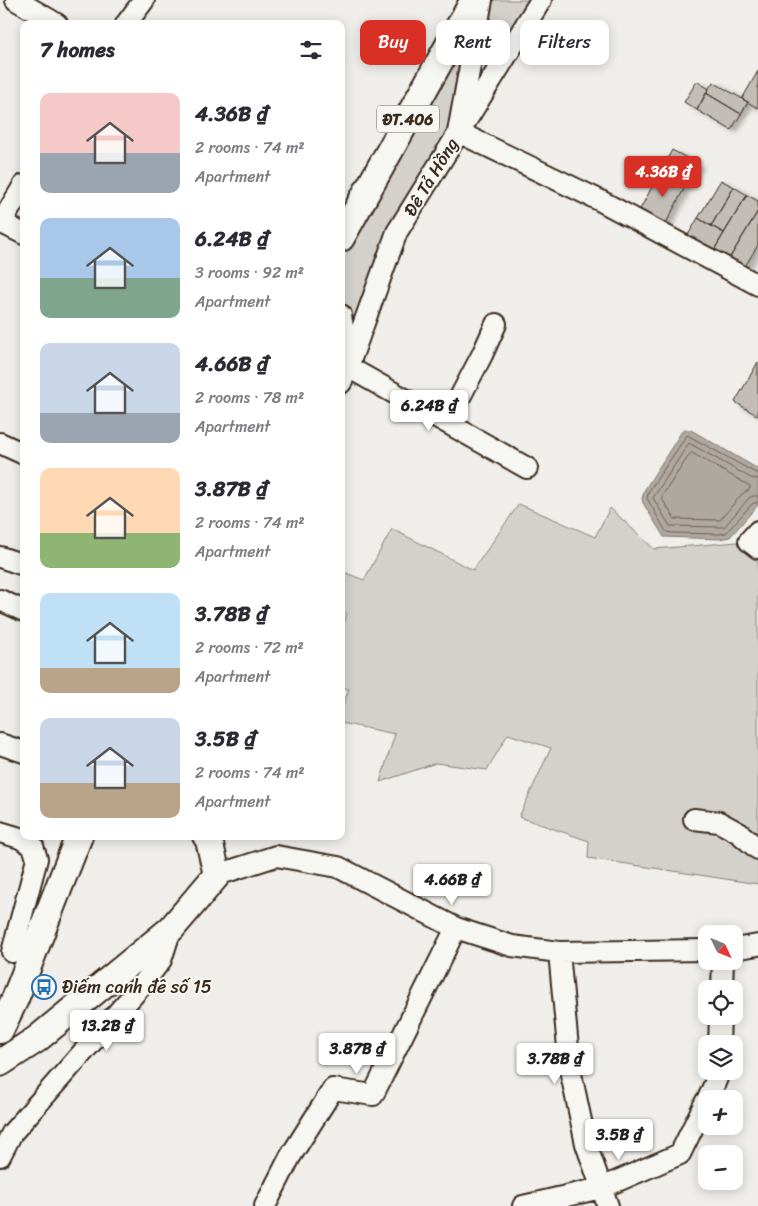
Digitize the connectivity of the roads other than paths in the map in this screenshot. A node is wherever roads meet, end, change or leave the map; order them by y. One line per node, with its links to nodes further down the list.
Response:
1 (16, 0): 6 (street)
2 (144, 0): 7 (street)
3 (474, 0): 11 (main road, ĐT.406)
4 (482, 0): 8 (street)
5 (541, 0): 8 (street, Đê Tả Hồng)
6 (49, 20)
7 (129, 20)
8 (458, 132): 13 (street); 15 (street, Đê Tả Hồng)
9 (20, 191): 10 (street)
10 (0, 222): 12 (street)
11 (345, 231)
12 (20, 232)
13 (758, 285)
14 (496, 324): 16 (street)
15 (345, 375): 16 (street)
16 (447, 422): 19 (street)
17 (0, 443): 18 (street)
18 (20, 452)
19 (526, 468)
20 (758, 531): 21 (street)
21 (758, 548)
22 (0, 557): 23 (street)
23 (20, 564)
24 (0, 600): 25 (street)
25 (20, 609)
26 (0, 744): 27 (street)
27 (20, 751)
28 (694, 819): 34 (street)
29 (0, 832): 30 (street)
30 (20, 838)
31 (23, 840): 42 (street)
32 (77, 840): 42 (main road)
33 (209, 840): 35 (main road)
34 (758, 849)
35 (217, 875): 36 (street); 37 (main road)
36 (456, 928): 41 (street); 48 (street)
37 (171, 929): 44 (main road); 46 (street)
38 (758, 945): 39 (street)
39 (743, 947)
40 (698, 950): 41 (street)
41 (559, 952): 47 (street)
42 (14, 953): 43 (main road)
43 (0, 1030)
44 (0, 1063)
45 (698, 1118): 47 (street)
46 (0, 1156)
47 (604, 1197): 49 (street)
48 (264, 1206)
49 (523, 1206)

